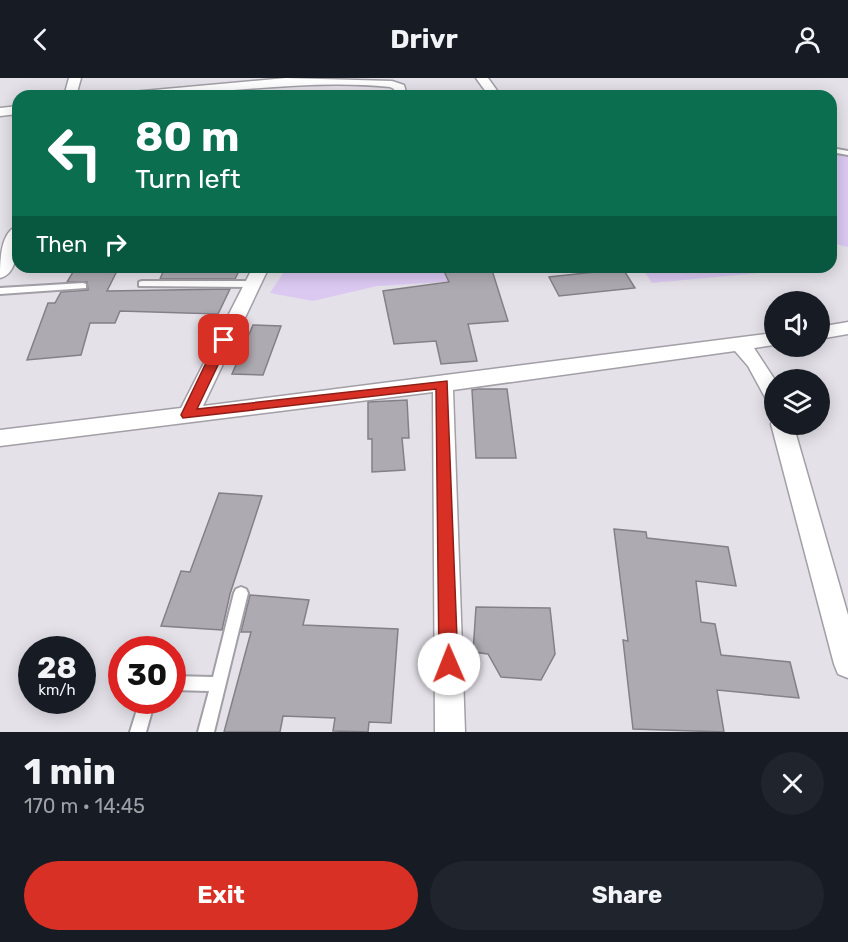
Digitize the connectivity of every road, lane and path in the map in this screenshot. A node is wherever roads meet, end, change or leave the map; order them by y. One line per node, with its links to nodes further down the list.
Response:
1 (256, 81): 2 (street); 3 (street)
2 (272, 83): 4 (street); 5 (street)
3 (182, 90)
4 (274, 90)
5 (401, 90)
6 (12, 245): 7 (street)
7 (0, 273)
8 (257, 273): 10 (street)
9 (142, 284): 10 (lane)
10 (251, 284): 19 (street)
11 (83, 286): 12 (lane)
12 (0, 291)
13 (848, 328): 14 (street)
14 (830, 331)
15 (764, 340): 16 (street)
16 (740, 344): 17 (street); 18 (street)
17 (764, 378)
18 (443, 384): 19 (street); 29 (street)
19 (188, 415): 21 (street)
20 (785, 435): 23 (street)
21 (0, 438)
22 (241, 593): 25 (lane)
23 (848, 664)
24 (186, 683): 25 (lane)
25 (218, 684): 28 (lane)
26 (144, 714): 27 (lane)
27 (138, 732)
28 (206, 732)
29 (450, 732)

